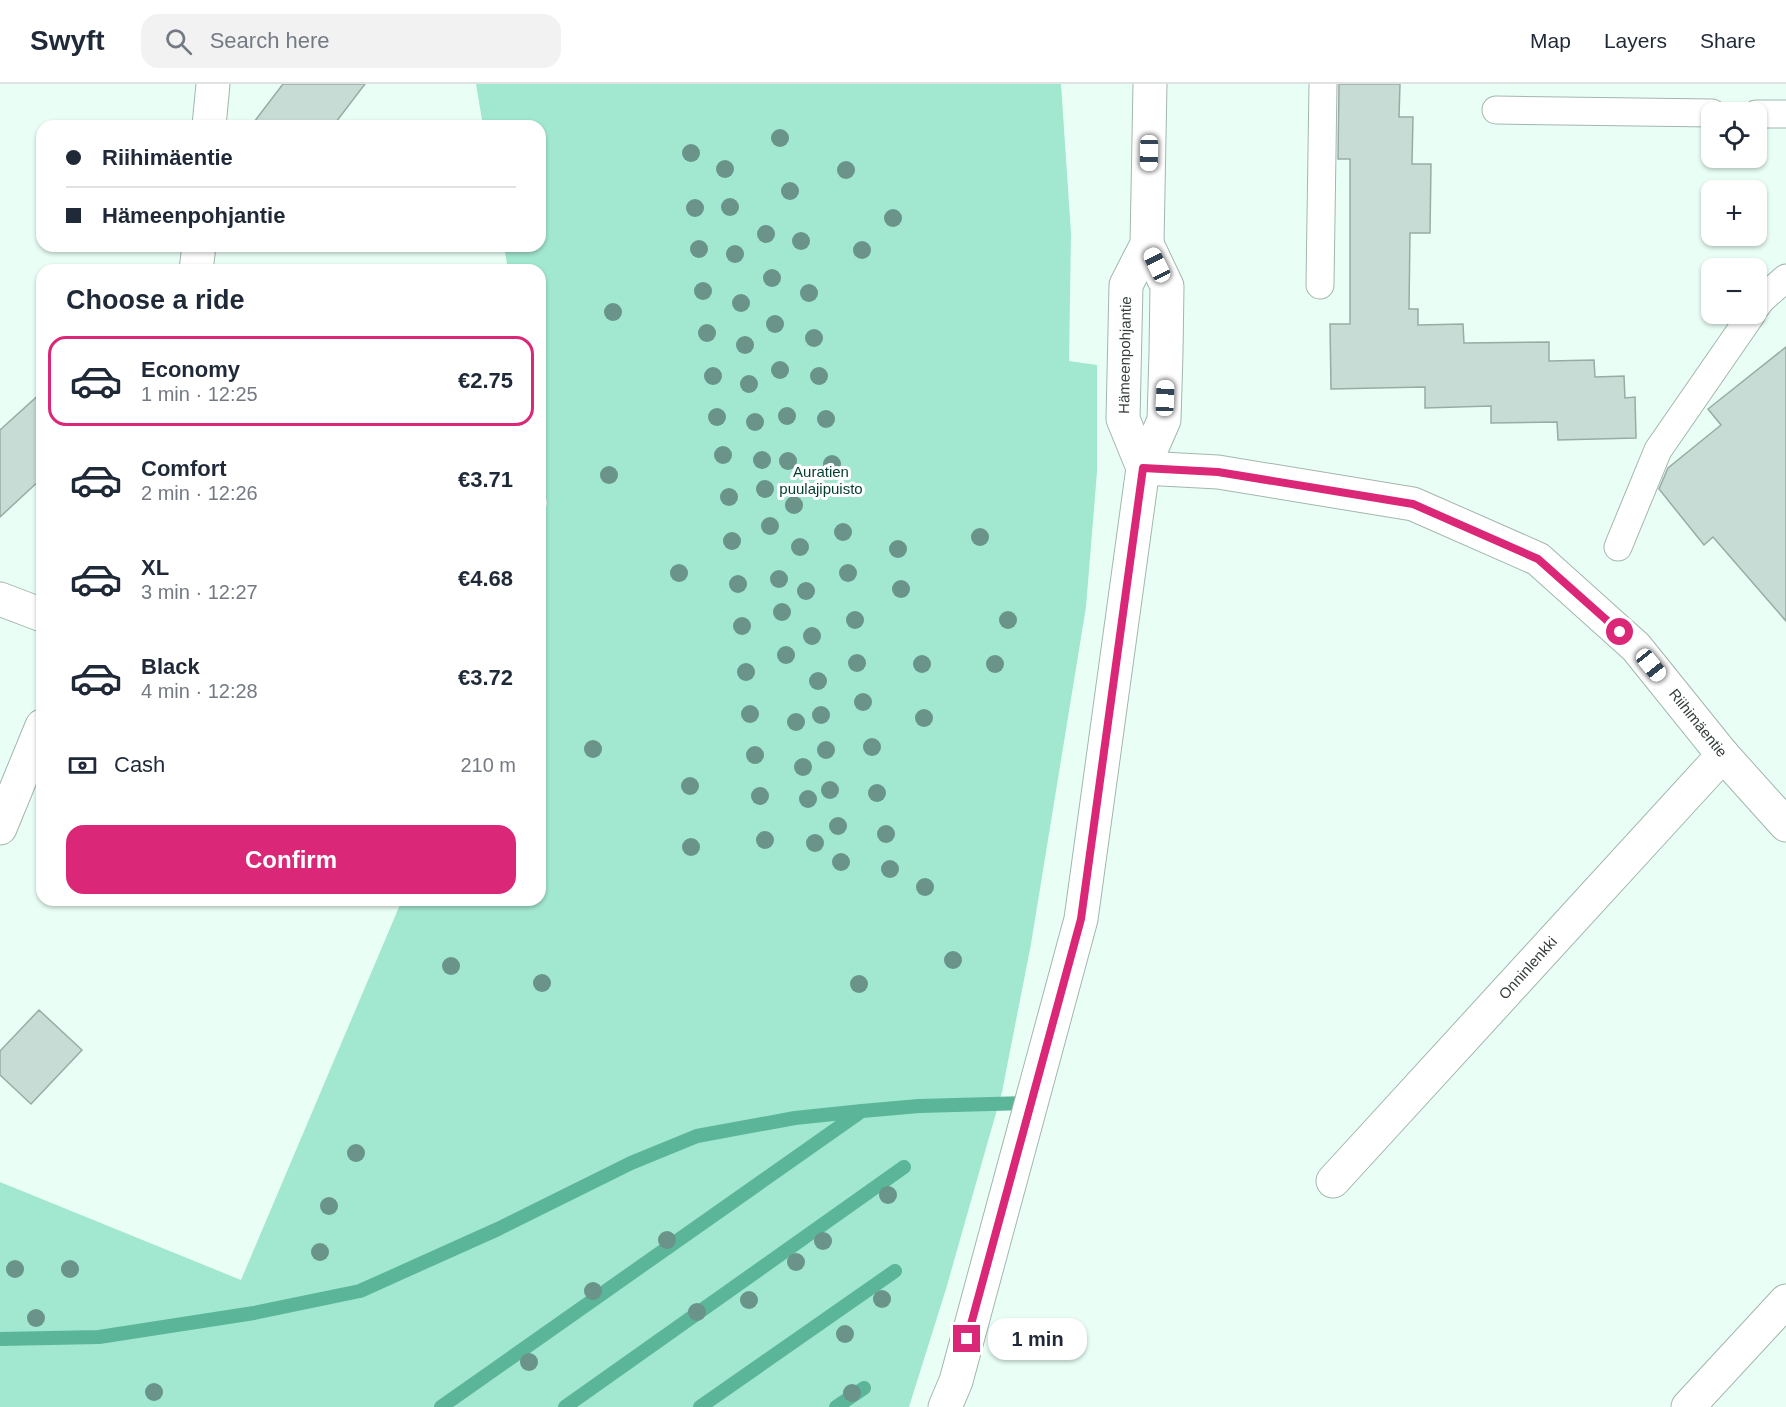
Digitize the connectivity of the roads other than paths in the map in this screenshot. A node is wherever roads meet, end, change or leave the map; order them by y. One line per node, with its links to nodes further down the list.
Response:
1 (213, 84): 8 (street)
2 (1150, 84): 13 (street, Hämeenpohjantie)
3 (1323, 84): 10 (lane)
4 (1496, 110): 5 (lane)
5 (1701, 113)
6 (1767, 114): 7 (lane)
7 (1786, 114)
8 (210, 120)
9 (1786, 278): 11 (lane)
10 (1320, 285)
11 (1767, 294)
12 (1745, 324): 14 (lane)
13 (1143, 468): 18 (street, Riihimäentie); 23 (street)
14 (1618, 547)
15 (0, 599): 16 (street)
16 (36, 613)
17 (36, 741): 20 (street)
18 (1723, 755): 19 (street, Riihimäentie); 21 (street, Onninlenkki)
19 (1786, 825)
20 (0, 828)
21 (1333, 1181)
22 (1786, 1301): 24 (street)
23 (945, 1407)
24 (1688, 1407)

